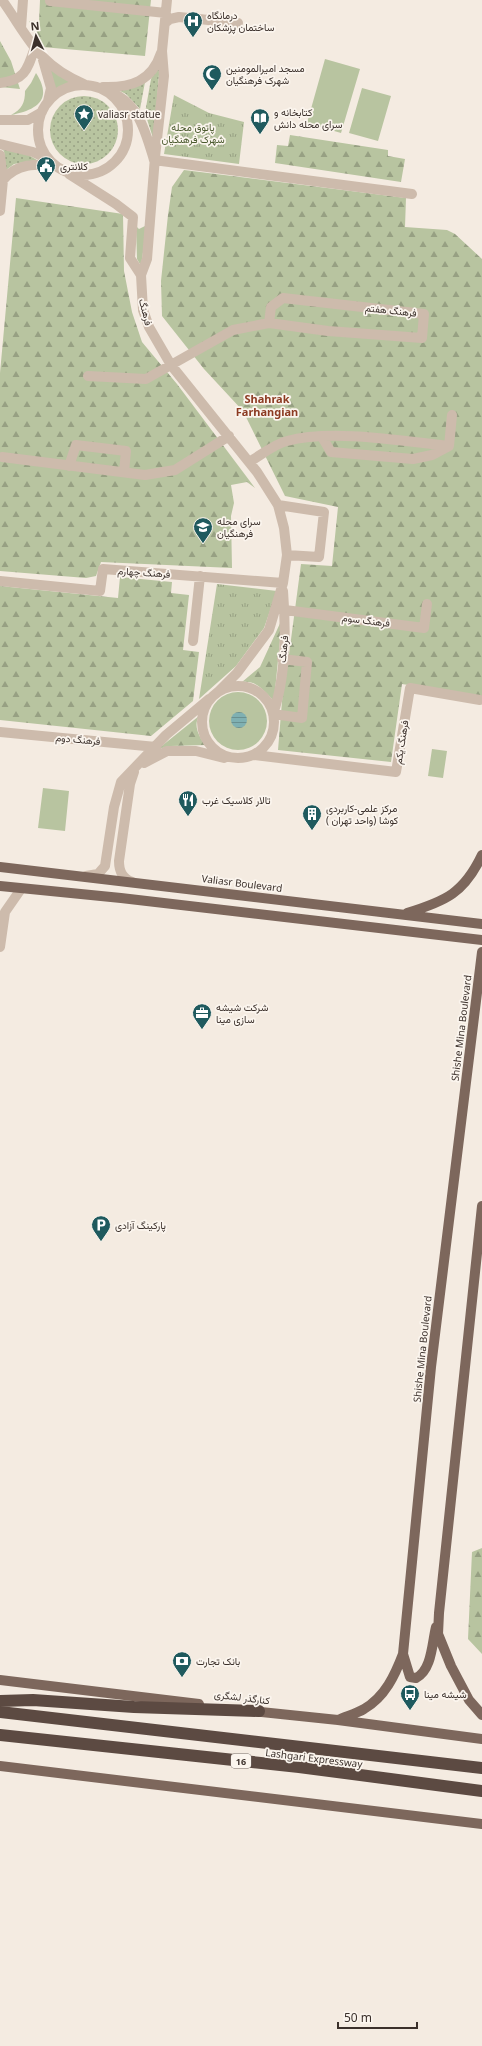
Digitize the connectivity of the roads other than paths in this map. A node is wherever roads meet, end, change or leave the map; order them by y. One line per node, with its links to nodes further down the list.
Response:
1 (2, 0): 8 (street)
2 (23, 0): 8 (street)
3 (50, 0): 5 (street)
4 (167, 0): 5 (street, فرهنگ)
5 (166, 13): 7 (street, فرهنگ)
6 (238, 23): 7 (street)
7 (164, 24): 10 (street, فرهنگ)
8 (21, 28): 9 (street)
9 (34, 50): 11 (street); 12 (street)
10 (162, 51): 13 (street); 20 (street, فرهنگ)
11 (43, 60): 13 (street); 15 (street)
12 (0, 84)
13 (90, 85): 14 (street); 15 (street)
14 (105, 90): 20 (street); 21 (street)
15 (48, 101): 16 (street)
16 (42, 112): 17 (street); 21 (street)
17 (0, 120)
18 (0, 144): 21 (street)
19 (0, 155): 22 (street)
20 (154, 160): 23 (street); 26 (street, فرهنگ)
21 (56, 164): 22 (street); 25 (street)
22 (4, 180): 24 (street)
23 (412, 194)
24 (0, 211)
25 (133, 217): 26 (street); 27 (street)
26 (150, 217): 27 (street, فرهنگ)
27 (142, 275): 29 (street, فرهنگ)
28 (269, 323): 28 (street, فرهنگ هفتم); 29 (street, فرهنگ هفتم)
29 (170, 365): 30 (street, فرهنگ هفتم); 32 (street, فرهنگ)
30 (88, 376)
31 (452, 415): 34 (street)
32 (229, 436): 36 (street, فرهنگ); 38 (street)
33 (322, 437): 34 (street); 34 (street); 36 (street)
34 (449, 446)
35 (2, 457): 37 (street)
36 (249, 462): 39 (street, فرهنگ)
37 (69, 466): 38 (street); 38 (street)
38 (124, 472)
39 (278, 505): 40 (street, فرهنگ); 40 (street)
40 (286, 555): 43 (street, فرهنگ)
41 (200, 576): 42 (street, فرهنگ چهارم); 43 (street, فرهنگ چهارم); 46 (street)
42 (0, 581)
43 (282, 583): 45 (street, فرهنگ); 48 (street, فرهنگ)
44 (428, 604): 45 (street, فرهنگ سوم)
45 (284, 610): 47 (street, فرهنگ)
46 (193, 641)
47 (282, 659): 51 (street, فرهنگ); 51 (street)
48 (218, 692): 49 (street, فرهنگ); 51 (street, فرهنگ)
49 (209, 699): 53 (street, فرهنگ); 55 (street)
50 (480, 700): 54 (street, فرهنگ یکم)
51 (274, 714): 54 (street, فرهنگ)
52 (0, 732): 53 (street, فرهنگ دوم)
53 (156, 747): 56 (street, فرهنگ)
54 (254, 755): 55 (street)
55 (233, 758): 56 (street)
56 (135, 768): 59 (street, فرهنگ); 61 (street, فرهنگ)
57 (482, 855): 66 (main road)
58 (0, 867): 59 (main road, Valiasr Boulevard)
59 (77, 876): 60 (main road, Valiasr Boulevard)
60 (94, 878): 61 (main road, Valiasr Boulevard); 64 (main road)
61 (132, 882): 65 (main road); 66 (main road, Valiasr Boulevard)
62 (0, 886): 63 (main road)
63 (21, 889): 64 (main road); 69 (street)
64 (90, 896): 65 (main road)
65 (129, 899): 68 (main road)
66 (403, 914): 67 (main road, Valiasr Boulevard)
67 (482, 924)
68 (482, 940)
69 (0, 947)
70 (482, 952): 73 (main road, Shishe Mina Boulevard)
71 (482, 1206): 72 (main road)
72 (439, 1613): 73 (main road); 78 (main road)
73 (403, 1654): 79 (main road, Shishe Mina Boulevard)
74 (0, 1680): 77 (main road, کنارگذر لشگری)
75 (0, 1701): 77 (highway)
76 (0, 1712): 83 (highway, Lashgari Expressway / 16)
77 (259, 1712): 79 (main road, کنارگذر لشگری)
78 (482, 1715)
79 (338, 1720): 81 (main road, کنارگذر لشگری)
80 (0, 1735): 84 (highway, Lashgari Expressway / 16)
81 (482, 1739)
82 (0, 1766): 85 (main road)
83 (482, 1768)
84 (482, 1791)
85 (482, 1824)

